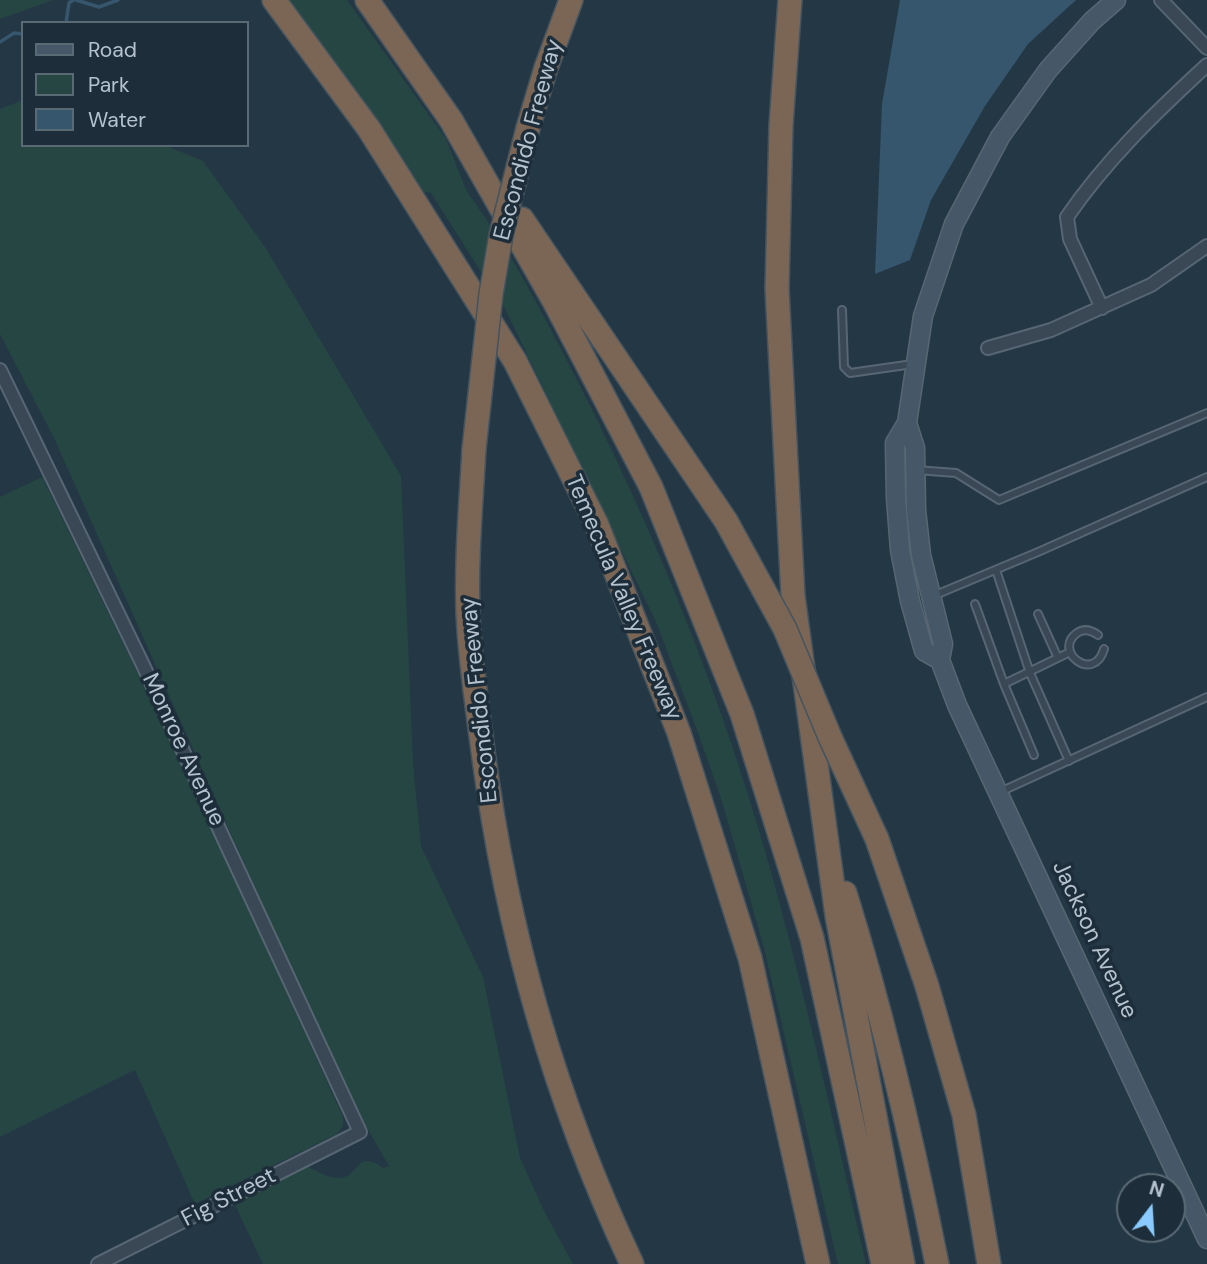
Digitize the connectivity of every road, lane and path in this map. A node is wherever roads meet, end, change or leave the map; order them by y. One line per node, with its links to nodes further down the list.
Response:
1 (274, 0): 41 (highway, Temecula Valley Freeway)
2 (367, 0): 9 (highway)
3 (570, 0): 40 (highway, Escondido Freeway, bridge)
4 (790, 0): 36 (highway)
5 (1116, 0): 14 (main road, Jackson Avenue)
6 (1161, 0): 7 (street)
7 (1207, 48)
8 (1207, 65): 11 (street)
9 (451, 120): 42 (highway); 45 (highway, bridge)
10 (1205, 253): 11 (street)
11 (1102, 308): 13 (street)
12 (842, 310): 14 (lane)
13 (988, 348)
14 (915, 364): 17 (main road, Jackson Avenue)
15 (0, 370): 37 (street, Monroe Avenue)
16 (1207, 413): 18 (lane)
17 (907, 424): 18 (main road, Jackson Avenue); 19 (main road, Jackson Avenue)
18 (915, 470): 22 (main road, Jackson Avenue)
19 (895, 474): 22 (main road); 29 (main road, Jackson Avenue)
20 (1207, 477): 21 (lane)
21 (996, 570): 22 (lane); 30 (lane)
22 (930, 597): 29 (main road, Jackson Avenue)
23 (975, 604): 31 (lane)
24 (1038, 614): 28 (lane)
25 (1098, 635): 27 (lane)
26 (1104, 649): 27 (lane)
27 (1070, 652): 28 (lane)
28 (1058, 658): 30 (lane)
29 (940, 660): 35 (main road, Jackson Avenue)
30 (1030, 673): 31 (lane); 34 (lane)
31 (1004, 684): 33 (lane)
32 (1207, 697): 34 (lane)
33 (1034, 754)
34 (1069, 761): 35 (lane)
35 (998, 793): 38 (main road, Jackson Avenue)
36 (822, 819): 43 (highway); 44 (highway)
37 (360, 1132): 39 (street, Fig Street)
38 (1207, 1239)
39 (98, 1264)
40 (632, 1264)
41 (818, 1264)
42 (883, 1264)
43 (903, 1264)
44 (937, 1264)
45 (989, 1264)

